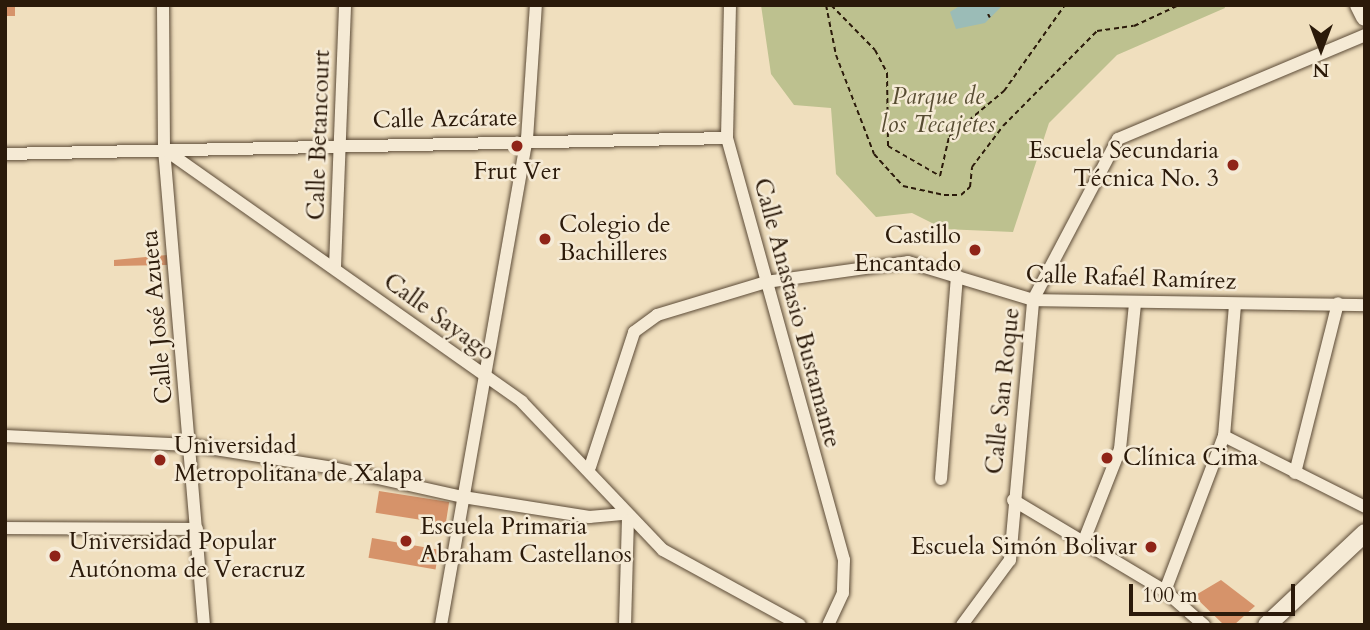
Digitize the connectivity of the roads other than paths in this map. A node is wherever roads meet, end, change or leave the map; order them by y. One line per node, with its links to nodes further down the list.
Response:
1 (163, 5): 11 (street, Calle José Azueta)
2 (345, 5): 10 (street, Calle Betancourt)
3 (536, 5): 9 (street)
4 (730, 5): 8 (street, Calle Anastasio Bustamante)
5 (1359, 5): 6 (main road)
6 (1365, 17)
7 (1365, 35): 16 (street, Calle San Roque)
8 (727, 138): 9 (street, Calle Azcárate); 15 (street, Calle Anastasio Bustamante)
9 (527, 139): 10 (street, Calle Azcárate); 21 (street)
10 (339, 142): 11 (street, Calle Azcárate); 13 (street, Calle Betancourt)
11 (164, 149): 12 (street); 13 (street, Calle Sayago); 24 (street, Calle José Azueta)
12 (5, 154)
13 (335, 267): 21 (street, Calle Sayago)
14 (957, 276): 15 (street, Calle Rafaél Ramírez); 16 (street, Calle Rafaél Ramírez); 27 (street)
15 (766, 282): 25 (street, Calle Rafaél Ramírez); 41 (street, Calle Anastasio Bustamante)
16 (1032, 300): 18 (street, Calle Rafaél Ramírez); 29 (street, Calle San Roque)
17 (1338, 303): 19 (street, Calle Rafaél Ramírez); 20 (street, Calle Rafaél Ramírez); 26 (street)
18 (1135, 304): 19 (street, Calle Rafaél Ramírez); 35 (street)
19 (1235, 304): 23 (street)
20 (1365, 305)
21 (481, 374): 25 (street, Calle Sayago); 28 (street)
22 (5, 436): 24 (street)
23 (1224, 436): 26 (street); 36 (street)
24 (190, 445): 28 (street); 33 (street, Calle José Azueta)
25 (590, 467): 31 (street, Calle Sayago)
26 (1295, 472): 30 (street)
27 (941, 479)
28 (463, 498): 31 (street); 38 (street)
29 (1013, 500): 35 (street); 42 (street, Calle San Roque)
30 (1365, 507)
31 (625, 517): 39 (street); 40 (street, Calle Sayago)
32 (5, 528): 33 (street)
33 (197, 529): 37 (street, Calle José Azueta)
34 (1365, 533): 44 (main road)
35 (1083, 543): 36 (street)
36 (1165, 591): 43 (street)
37 (204, 625)
38 (441, 625)
39 (625, 625)
40 (800, 625)
41 (828, 625)
42 (962, 625)
43 (1204, 625)
44 (1266, 625)

